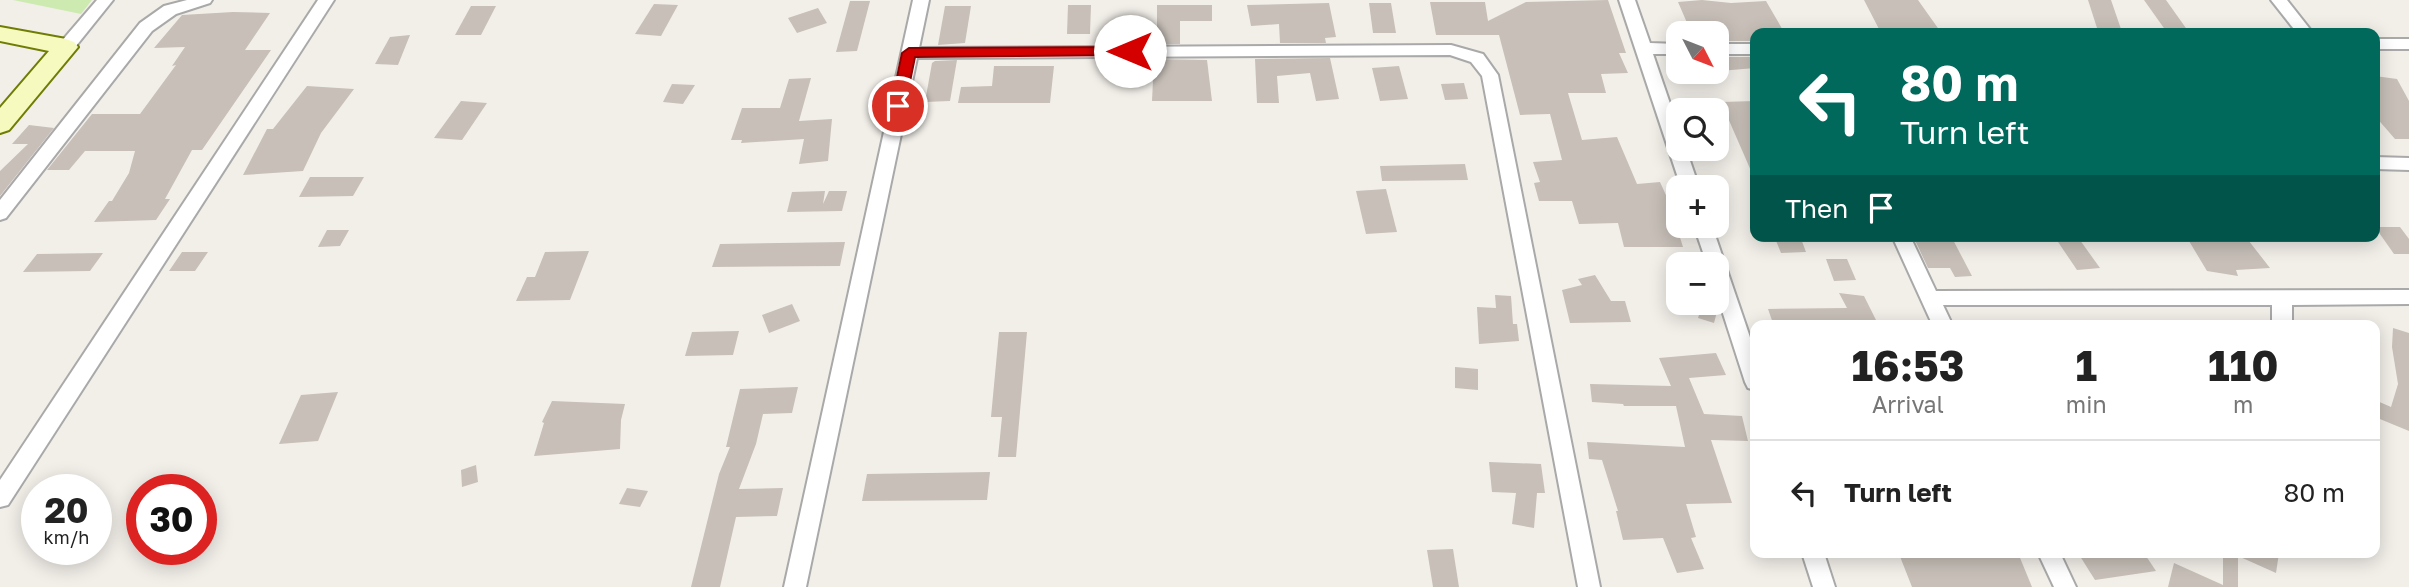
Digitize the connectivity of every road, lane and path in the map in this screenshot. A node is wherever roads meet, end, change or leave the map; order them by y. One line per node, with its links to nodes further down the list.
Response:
1 (105, 0): 11 (street)
2 (204, 0): 21 (street)
3 (326, 0): 30 (street)
4 (921, 0): 16 (street)
5 (1627, 0): 12 (street)
6 (2279, 0): 7 (street)
7 (2301, 28)
8 (0, 34): 11 (street)
9 (2380, 44): 10 (street)
10 (2409, 44)
11 (66, 47): 17 (street)
12 (1644, 48): 13 (street); 20 (street)
13 (1666, 48)
14 (1729, 49): 15 (street)
15 (1750, 49)
16 (909, 53): 34 (street); 35 (street)
17 (0, 124)
18 (2380, 163): 19 (street)
19 (2409, 164)
20 (1686, 175)
21 (0, 213)
22 (1904, 242): 25 (street)
23 (2282, 297): 24 (street); 25 (street); 28 (street)
24 (2409, 297)
25 (1930, 298): 27 (street)
26 (1729, 304): 29 (street)
27 (1939, 320)
28 (2282, 320)
29 (1750, 367)
30 (8, 474): 31 (street)
31 (0, 498)
32 (1814, 558): 36 (street)
33 (2051, 558): 37 (street)
34 (795, 587)
35 (1589, 587)
36 (1824, 587)
37 (2065, 587)

